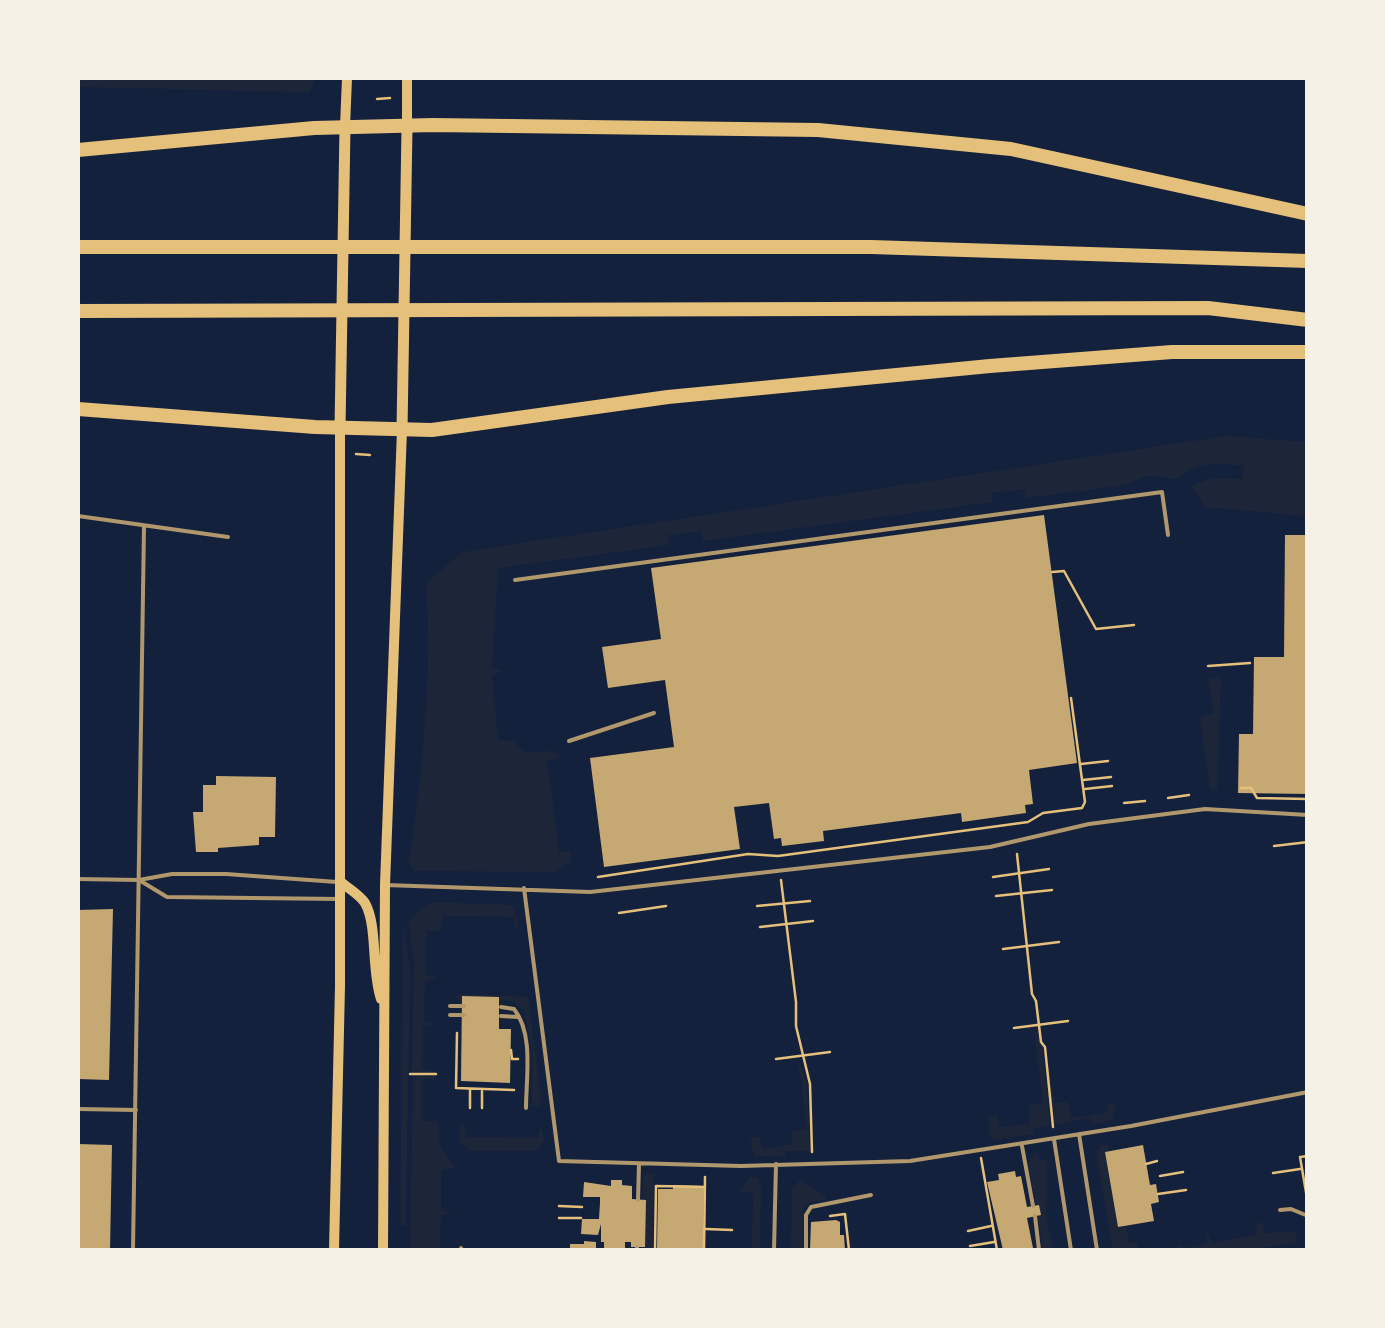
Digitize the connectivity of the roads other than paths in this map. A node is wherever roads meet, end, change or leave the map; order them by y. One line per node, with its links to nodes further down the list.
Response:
1 (347, 78): 3 (main road)
2 (407, 78): 4 (main road)
3 (345, 127): 4 (highway); 5 (highway); 13 (main road)
4 (407, 128): 6 (highway); 14 (main road)
5 (78, 150)
6 (1308, 214)
7 (78, 247): 8 (highway)
8 (1308, 261)
9 (78, 310): 10 (highway)
10 (1308, 320)
11 (1308, 352): 14 (highway)
12 (78, 409): 13 (highway)
13 (340, 428): 14 (highway); 25 (main road)
14 (402, 430): 26 (main road)
15 (78, 516): 16 (lane)
16 (144, 527): 18 (lane); 24 (lane)
17 (1168, 535): 19 (lane)
18 (228, 538)
19 (514, 580)
20 (654, 713): 21 (lane)
21 (569, 740)
22 (1308, 816): 27 (lane)
23 (78, 879): 24 (lane)
24 (139, 880): 25 (lane); 28 (lane); 40 (lane)
25 (340, 882): 28 (main road); 32 (main road)
26 (386, 885): 27 (lane); 32 (main road)
27 (524, 888): 44 (lane)
28 (340, 899): 53 (main road)
29 (450, 1006): 30 (lane)
30 (464, 1006)
31 (501, 1008): 36 (lane)
32 (384, 1009): 54 (main road)
33 (450, 1015): 34 (lane)
34 (464, 1016)
35 (501, 1016): 36 (lane)
36 (522, 1019): 38 (lane)
37 (1308, 1092): 41 (lane)
38 (526, 1108)
39 (78, 1109): 40 (lane)
40 (136, 1110): 52 (lane)
41 (1079, 1134): 42 (lane); 59 (lane)
42 (1054, 1139): 43 (lane); 58 (lane)
43 (1022, 1145): 45 (lane); 48 (lane)
44 (639, 1164): 45 (lane); 47 (lane)
45 (776, 1164): 55 (lane)
46 (870, 1194): 56 (lane)
47 (638, 1200)
48 (1033, 1206)
49 (1280, 1210): 51 (lane)
50 (1035, 1216): 57 (lane)
51 (1308, 1216)
52 (134, 1248)
53 (334, 1250)
54 (383, 1250)
55 (774, 1250)
56 (806, 1250)
57 (1039, 1250)
58 (1071, 1250)
59 (1097, 1250)

